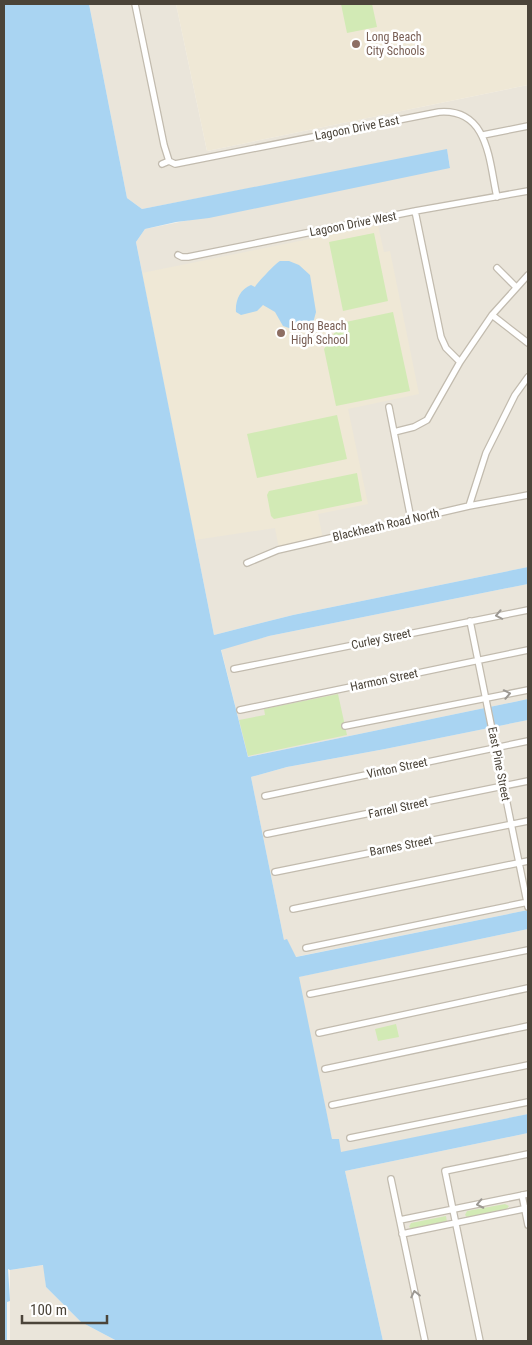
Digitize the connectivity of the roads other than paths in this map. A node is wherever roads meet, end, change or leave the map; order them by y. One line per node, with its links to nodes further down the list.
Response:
1 (135, 4): 4 (street)
2 (528, 126): 3 (street)
3 (483, 135): 4 (street, Lagoon Drive East); 7 (street)
4 (169, 161): 5 (street, Lagoon Drive East)
5 (162, 164)
6 (528, 191): 7 (street, Lagoon Drive West)
7 (497, 197): 8 (street, Lagoon Drive West)
8 (415, 211): 9 (street, Lagoon Drive West); 15 (street)
9 (178, 255)
10 (496, 268): 12 (street)
11 (528, 275): 12 (street)
12 (516, 287): 13 (street)
13 (492, 315): 14 (street); 15 (street)
14 (528, 343)
15 (460, 362): 18 (street)
16 (528, 377): 20 (street)
17 (389, 407): 18 (street)
18 (394, 432): 21 (street)
19 (528, 495): 20 (street, Blackheath Road North)
20 (470, 506): 21 (street, Blackheath Road North)
21 (411, 519): 22 (street, Blackheath Road North)
22 (247, 563)
23 (528, 610): 24 (street, Curley Street, one-way to 24)
24 (470, 621): 26 (street, East Pine Street); 27 (street, Curley Street)
25 (528, 650): 26 (street, Harmon Street)
26 (478, 660): 29 (street, East Pine Street); 30 (street, Harmon Street)
27 (234, 669)
28 (528, 690): 29 (street, one-way to 28)
29 (486, 701): 31 (street); 33 (street, East Pine Street)
30 (240, 710)
31 (345, 726)
32 (528, 741): 33 (street, Vinton Street)
33 (496, 748): 35 (street, East Pine Street); 36 (street, Vinton Street)
34 (528, 781): 35 (street, Farrell Street)
35 (504, 786): 38 (street, East Pine Street); 39 (street, Farrell Street)
36 (265, 796)
37 (528, 821): 38 (street, Barnes Street)
38 (512, 824): 41 (street, East Pine Street); 42 (street, Barnes Street)
39 (267, 834)
40 (528, 861): 41 (street)
41 (519, 863): 43 (street, East Pine Street); 44 (street)
42 (274, 872)
43 (528, 904): 45 (street)
44 (293, 909)
45 (306, 948)
46 (528, 950): 48 (street)
47 (528, 988): 50 (street)
48 (310, 994)
49 (528, 1026): 52 (street)
50 (319, 1033)
51 (528, 1065): 54 (street)
52 (325, 1068)
53 (528, 1102): 55 (street)
54 (332, 1105)
55 (350, 1138)
56 (528, 1154): 60 (street)
57 (391, 1179): 61 (street)
58 (525, 1194): 59 (street); 60 (street, one-way to 60)
59 (527, 1208): 62 (street); 63 (street)
60 (453, 1209): 61 (street); 62 (street)
61 (400, 1220): 64 (street)
62 (456, 1223): 64 (street); 66 (street)
63 (528, 1225)
64 (402, 1234): 65 (street, one-way to 64)
65 (425, 1341)
66 (480, 1341)

